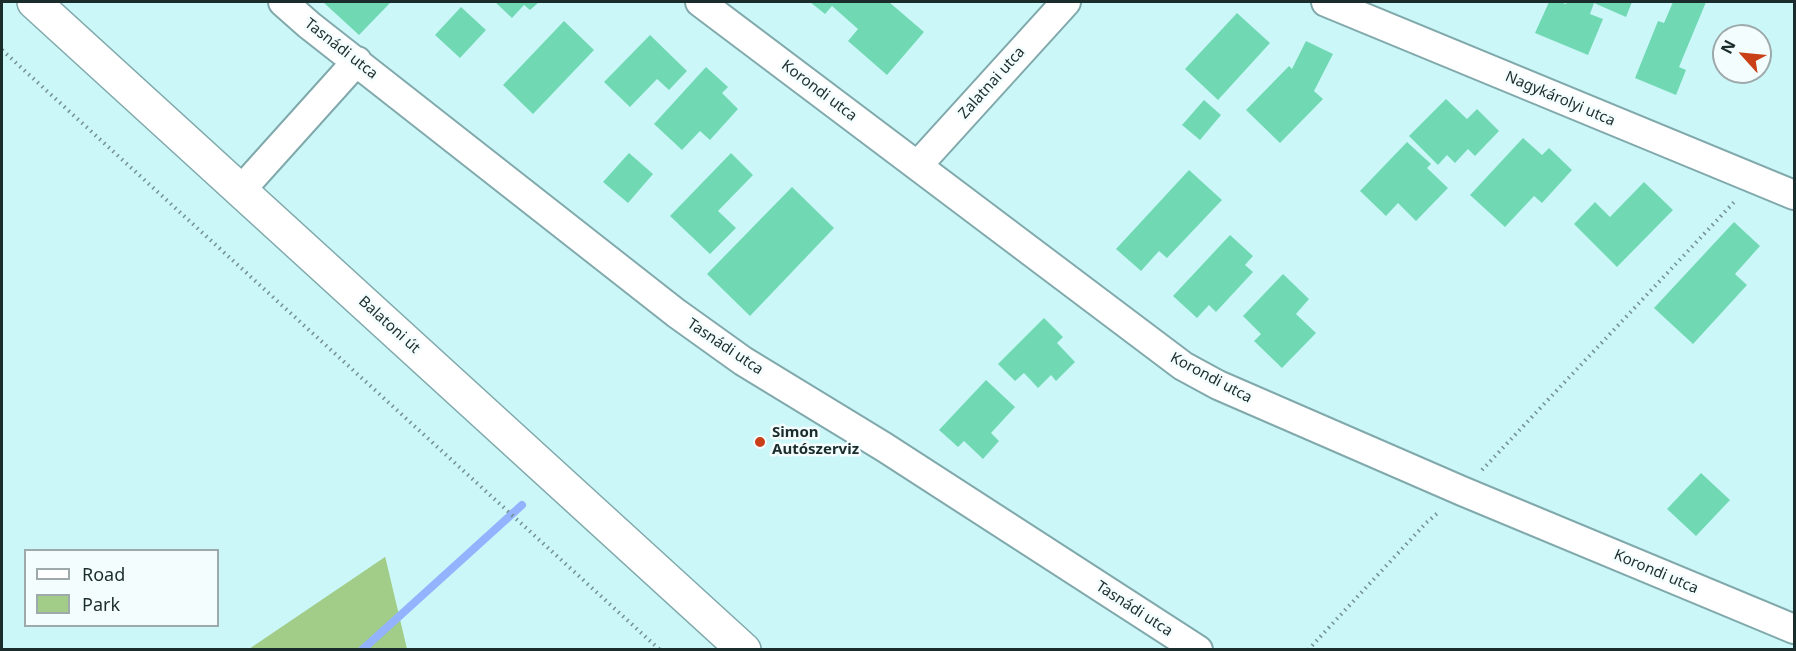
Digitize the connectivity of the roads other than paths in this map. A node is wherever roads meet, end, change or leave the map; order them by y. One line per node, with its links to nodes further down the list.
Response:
1 (34, 2): 8 (main road, Balatoni út)
2 (283, 2): 6 (street, Tasnádi utca)
3 (699, 2): 7 (street, Korondi utca)
4 (1066, 2): 7 (street, Zalatnai utca)
5 (1326, 2): 9 (street, Nagykárolyi utca)
6 (357, 62): 8 (street); 12 (street, Tasnádi utca)
7 (918, 165): 10 (street, Korondi utca)
8 (241, 190): 11 (main road, Balatoni út)
9 (1794, 195)
10 (1794, 629)
11 (744, 650)
12 (1198, 650)

